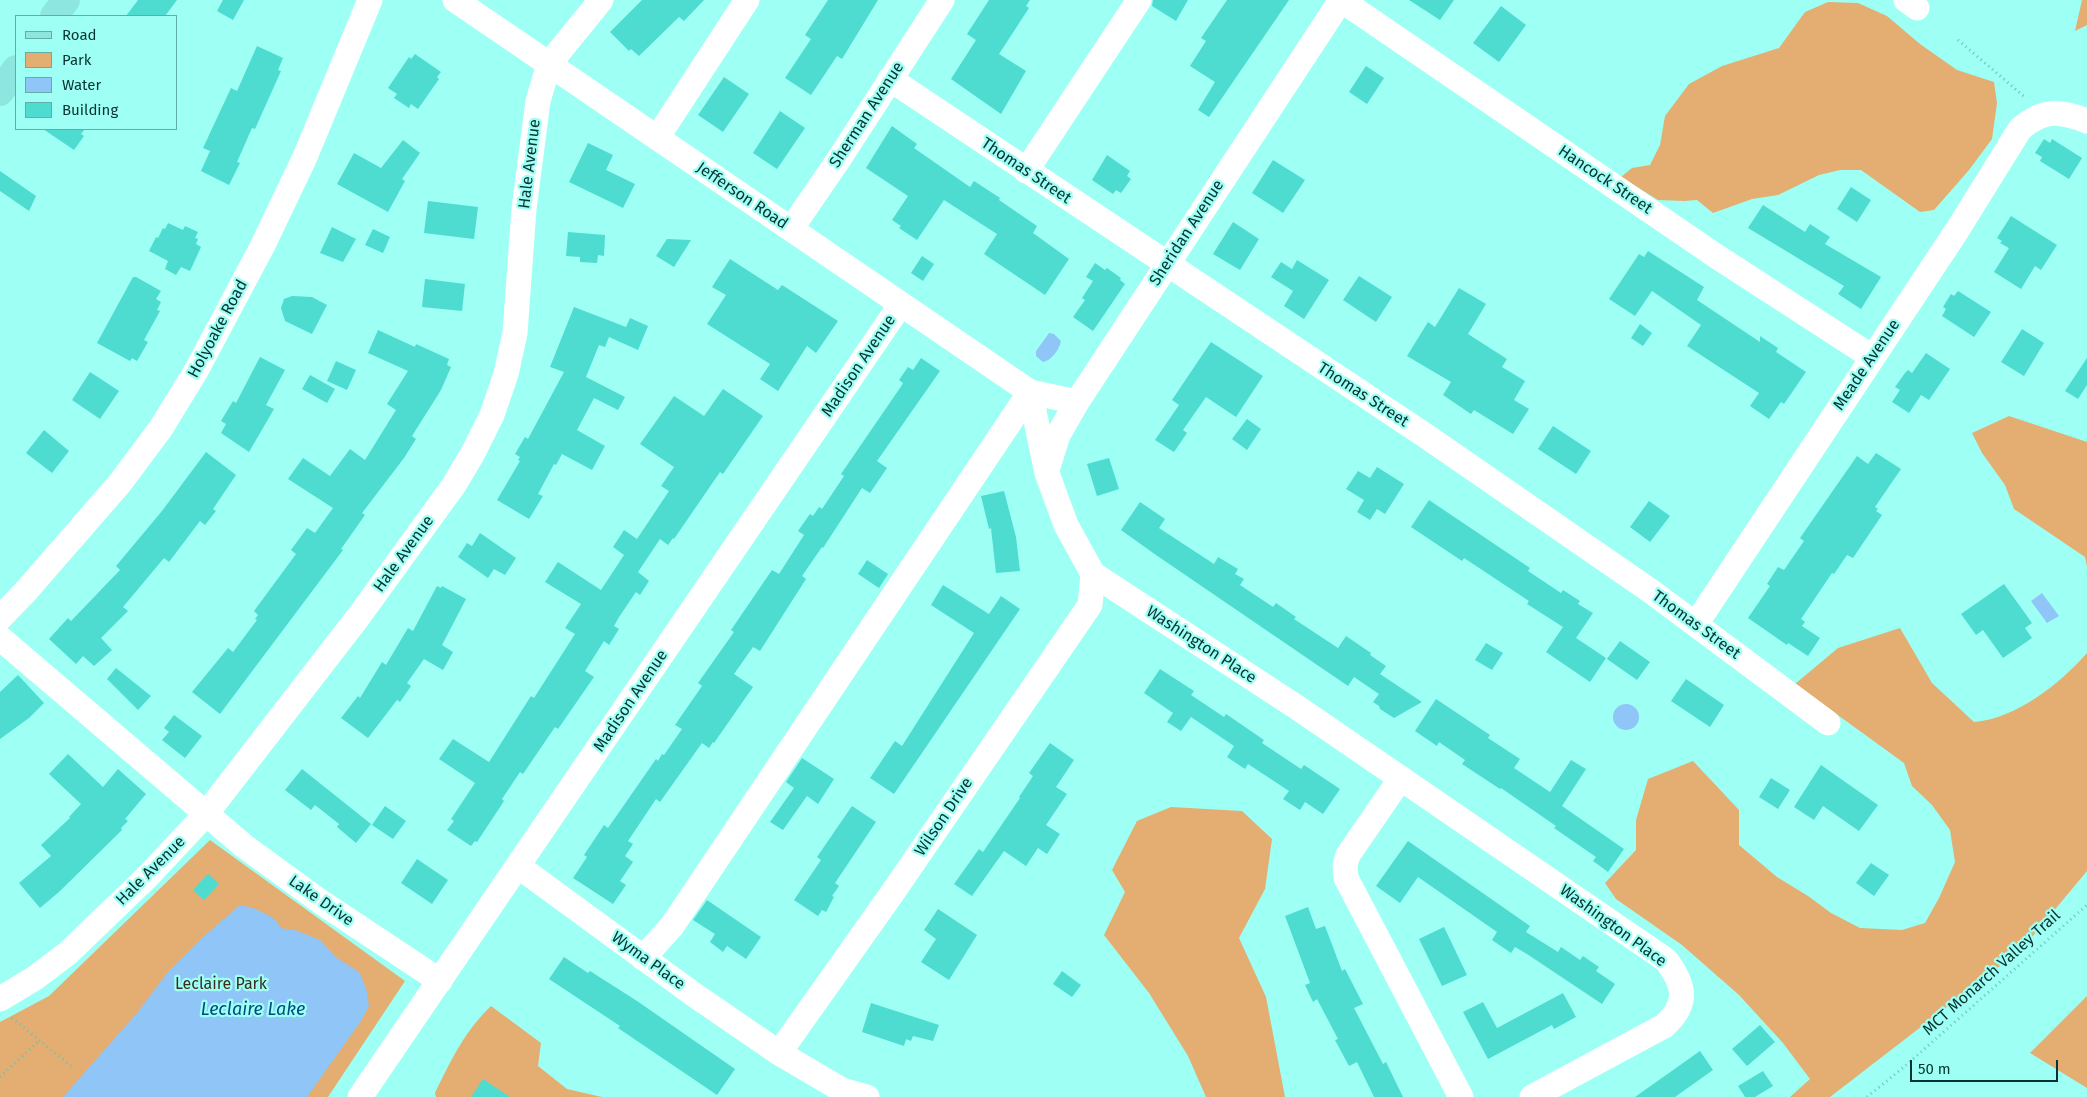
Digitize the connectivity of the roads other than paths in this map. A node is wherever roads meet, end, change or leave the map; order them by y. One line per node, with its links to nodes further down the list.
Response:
1 (66, 0): 9 (main road)
2 (370, 0): 25 (street, Holyoake Road)
3 (455, 0): 10 (street, Jefferson Road)
4 (601, 0): 10 (street, Hale Avenue)
5 (747, 0): 15 (street)
6 (942, 0): 12 (street, Sherman Avenue)
7 (1139, 0): 16 (street)
8 (1341, 0): 18 (street, Sheridan Avenue); 20 (street, Hancock Street)
9 (55, 15)
10 (549, 64): 15 (street, Jefferson Road); 30 (street, Hale Avenue)
11 (15, 70): 13 (main road)
12 (890, 79): 16 (street, Thomas Street); 17 (street, Sherman Avenue)
13 (0, 92)
14 (2087, 121): 20 (street, Meade Avenue)
15 (657, 138): 17 (street, Jefferson Road)
16 (1026, 171): 18 (street, Thomas Street)
17 (791, 229): 19 (street, Jefferson Road)
18 (1166, 265): 22 (street, Sheridan Avenue); 26 (street, Thomas Street)
19 (901, 304): 21 (street, Jefferson Road); 31 (street, Madison Avenue)
20 (1872, 357): 26 (street, Meade Avenue)
21 (1030, 392): 22 (street, Jefferson Road); 23 (street); 32 (street)
22 (1077, 402): 23 (street, Sheridan Avenue)
23 (1047, 473): 24 (street, Washington Place)
24 (1093, 574): 29 (street, Washington Place); 35 (street, Wilson Drive)
25 (0, 618)
26 (1696, 624): 28 (street, Thomas Street)
27 (0, 638): 30 (street, Lake Drive)
28 (1828, 723)
29 (1401, 778): 38 (street); 39 (street, Washington Place)
30 (206, 814): 33 (street, Lake Drive); 34 (street, Hale Avenue)
31 (518, 866): 32 (street, Wyma Place); 33 (street, Madison Avenue)
32 (643, 958): 35 (street, Wyma Place)
33 (440, 981): 36 (street, Madison Avenue)
34 (6, 1009)
35 (779, 1052): 37 (street, Wyma Place)
36 (360, 1097)
37 (867, 1097)
38 (1460, 1097)
39 (1532, 1097)

